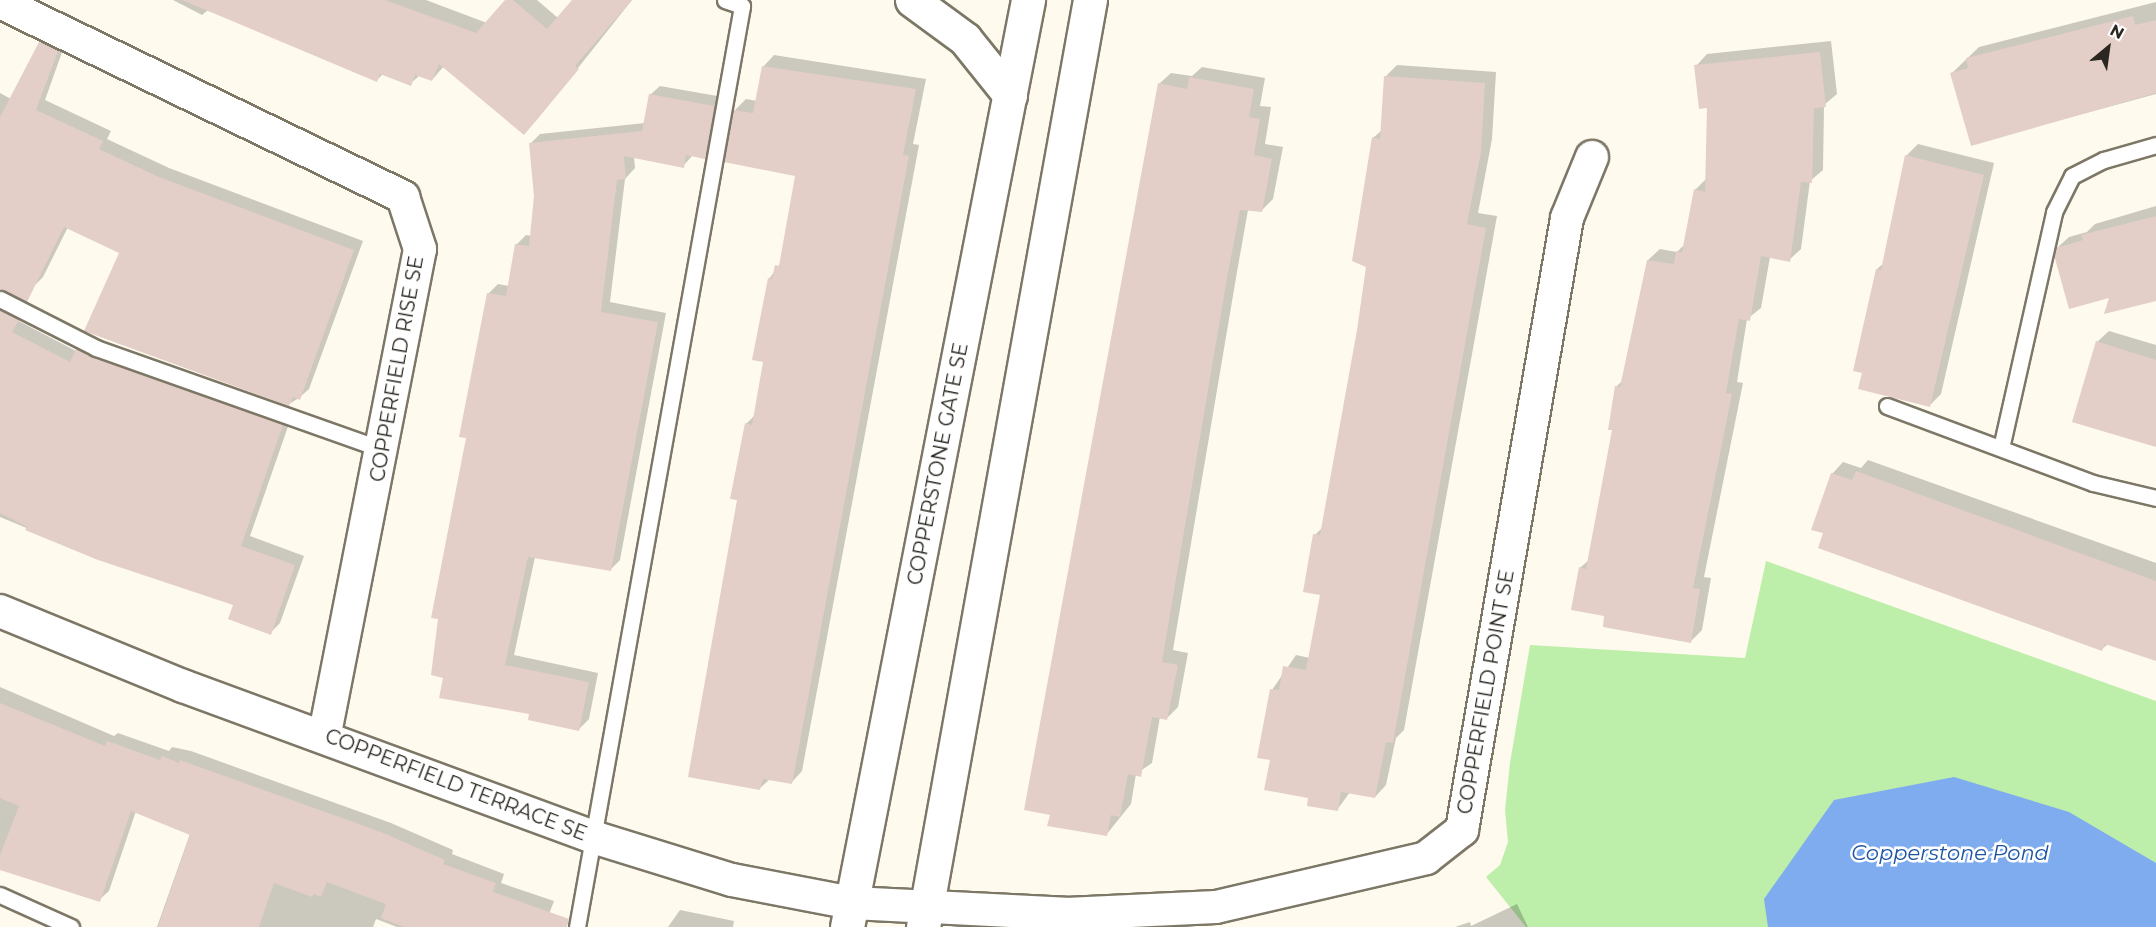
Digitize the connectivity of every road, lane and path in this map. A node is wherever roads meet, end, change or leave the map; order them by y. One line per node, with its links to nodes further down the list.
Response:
1 (725, 0): 16 (lane)
2 (912, 0): 6 (street)
3 (1028, 0): 6 (street, COPPERSTONE GATE SE)
4 (1090, 0): 19 (street)
5 (0, 2): 12 (street, COPPERFIELD RISE SE)
6 (1010, 94): 18 (street, COPPERSTONE GATE SE)
7 (2156, 145): 11 (lane)
8 (1592, 157): 19 (street, COPPERFIELD POINT SE)
9 (0, 299): 12 (lane)
10 (1887, 406): 11 (lane)
11 (2001, 448): 13 (lane)
12 (384, 450): 15 (street, COPPERFIELD RISE SE)
13 (2156, 498)
14 (0, 611): 15 (street, COPPERFIELD TERRACE SE)
15 (325, 735): 16 (street, COPPERFIELD TERRACE SE)
16 (596, 838): 18 (street, COPPERFIELD TERRACE SE); 21 (lane)
17 (0, 895): 20 (lane)
18 (850, 915): 19 (street, COPPERFIELD TERRACE SE)
19 (924, 917)
20 (71, 927)
21 (577, 927)

